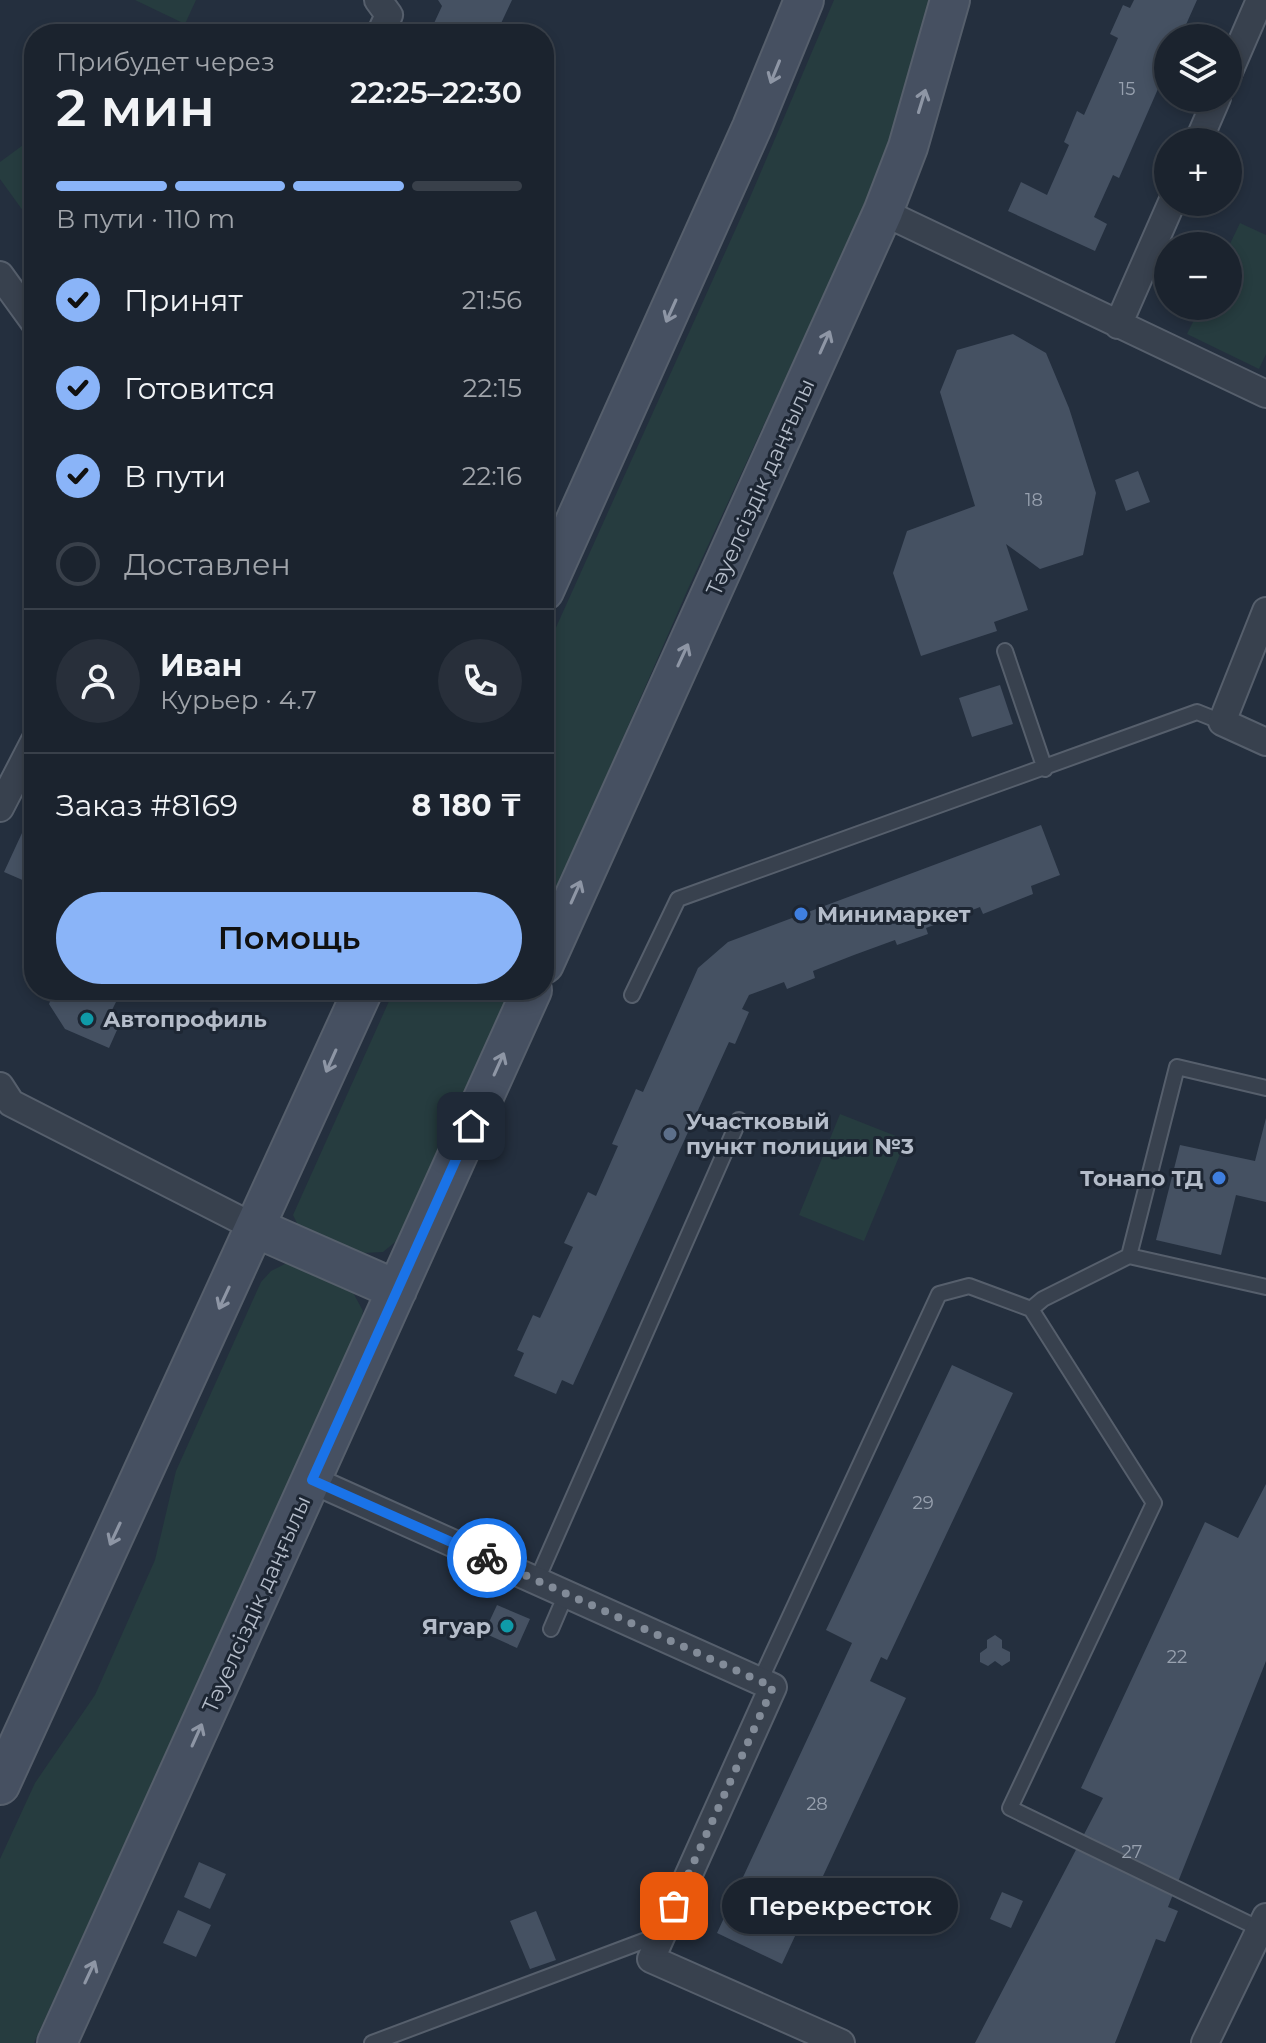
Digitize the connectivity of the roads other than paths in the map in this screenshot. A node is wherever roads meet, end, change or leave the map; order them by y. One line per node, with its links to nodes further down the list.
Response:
1 (378, 0): 5 (street)
2 (804, 0): 13 (street, one-way to 13)
3 (950, 0): 7 (street, Тәуелсіздік даңғылы, one-way to 3)
4 (1260, 0): 6 (street)
5 (385, 24)
6 (1242, 42)
7 (883, 212): 11 (street); 21 (street, Тәуелсіздік даңғылы, one-way to 7)
8 (1166, 216): 11 (street)
9 (0, 275): 10 (street)
10 (24, 308)
11 (1118, 325): 12 (street)
12 (1266, 394)
13 (554, 569)
14 (1266, 611): 16 (street)
15 (1005, 651): 19 (lane)
16 (1222, 722): 17 (street); 19 (lane)
17 (1266, 742)
18 (24, 761): 20 (street)
19 (1045, 769): 22 (lane)
20 (0, 808)
21 (554, 942)
22 (632, 995)
23 (359, 1000): 28 (street, one-way to 28)
24 (528, 1000): 31 (street, Тәуелсіздік даңғылы, one-way to 24)
25 (0, 1086): 28 (street)
26 (1266, 1088): 29 (lane)
27 (739, 1120): 34 (lane)
28 (256, 1228): 31 (street); 38 (street, one-way to 38)
29 (1129, 1256): 30 (lane); 32 (lane)
30 (1266, 1287)
31 (397, 1290): 33 (street, Тәуелсіздік даңғылы)
32 (1031, 1309): 37 (lane); 39 (lane)
33 (312, 1480): 34 (street); 41 (street, Тәуелсіздік даңғылы, one-way to 33)
34 (537, 1580): 35 (street)
35 (566, 1594): 36 (lane); 37 (street)
36 (551, 1629)
37 (760, 1681): 40 (street)
38 (0, 1785)
39 (1263, 1923): 44 (street)
40 (662, 1933): 42 (lane); 43 (street)
41 (57, 2043)
42 (372, 2043)
43 (841, 2043)
44 (1205, 2043)

